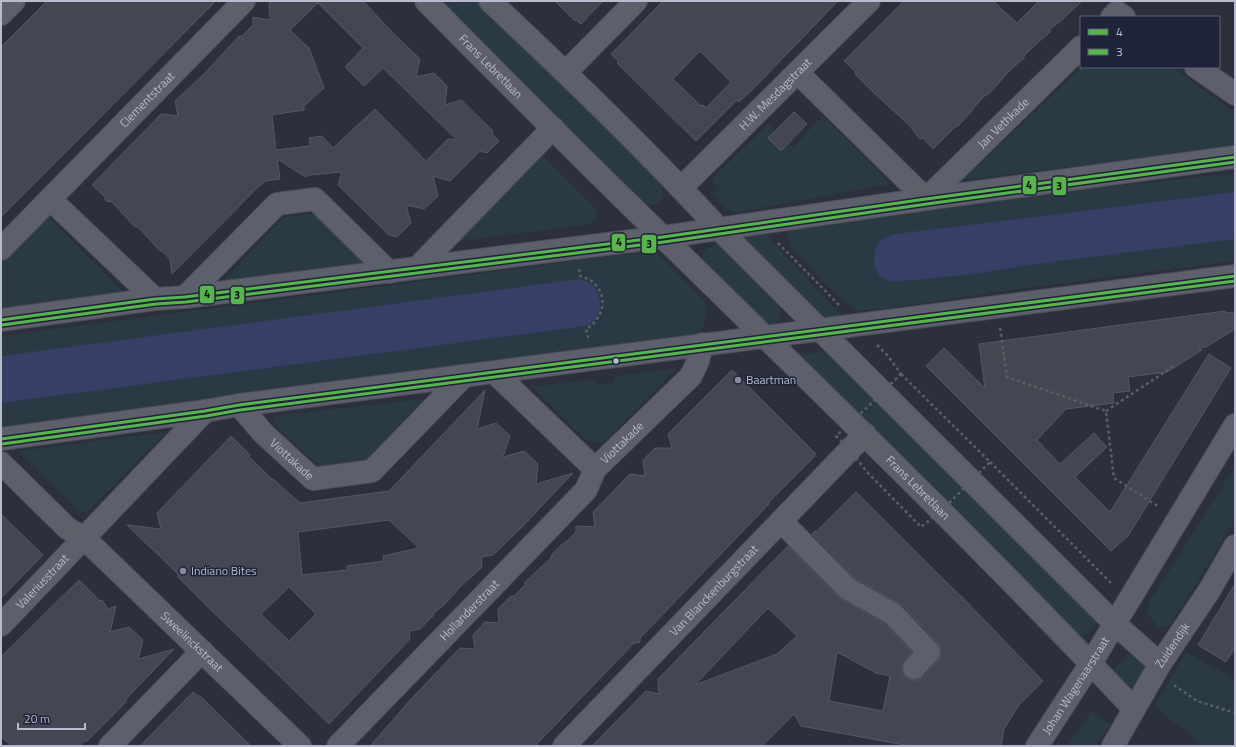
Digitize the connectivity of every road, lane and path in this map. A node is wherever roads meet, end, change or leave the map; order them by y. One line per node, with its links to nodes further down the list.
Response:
1 (14, 1): 7 (street)
2 (244, 1): 18 (street, Clementstraat)
3 (426, 1): 15 (street, Frans Lebretlaan)
4 (490, 1): 12 (street)
5 (636, 1): 12 (street)
6 (869, 1): 13 (street, H.W. Mesdagstraat)
7 (1, 14)
8 (1113, 16): 9 (street)
9 (1123, 16)
10 (1080, 48): 19 (street, Jan Vethkade)
11 (1197, 68): 14 (street)
12 (566, 72): 17 (street)
13 (798, 73): 17 (street, H.W. Mesdagstraat); 19 (street)
14 (1235, 94)
15 (553, 128): 22 (street, Frans Lebretlaan); 25 (street)
16 (1235, 157): 19 (street)
17 (681, 188): 21 (street)
18 (50, 199): 24 (street); 29 (street)
19 (926, 199): 20 (street)
20 (762, 222): 21 (street); 32 (path)
21 (719, 229): 22 (street); 33 (street)
22 (663, 237): 23 (street); 34 (street, Frans Lebretlaan)
23 (576, 248): 25 (street); 36 (path)
24 (1, 249)
25 (418, 267): 26 (street)
26 (389, 272): 28 (street); 28 (street)
27 (1235, 276): 32 (street)
28 (185, 297): 29 (street)
29 (154, 299): 30 (street)
30 (1, 320)
31 (999, 322): 43 (path)
32 (857, 324): 33 (street); 39 (path)
33 (820, 329): 34 (street); 55 (street)
34 (766, 337): 35 (street); 45 (street, Frans Lebretlaan)
35 (702, 344): 36 (street); 49 (street, Viottakade)
36 (591, 360): 38 (street)
37 (1174, 366): 43 (path)
38 (494, 372): 40 (street); 49 (street, Viottakade)
39 (901, 374)
40 (464, 376): 41 (street); 41 (street, Viottakade)
41 (239, 405): 42 (street)
42 (205, 411): 46 (street); 52 (street)
43 (1106, 411): 50 (path)
44 (1235, 425): 54 (street)
45 (865, 434): 51 (street, Van Blanckenburgstraat); 58 (street, Frans Lebretlaan)
46 (1, 439)
47 (990, 462): 54 (path)
48 (3, 465): 52 (street)
49 (595, 469): 65 (street, Hollanderstraat)
50 (1159, 507)
51 (781, 522): 59 (street); 66 (street, Van Blanckenburgstraat)
52 (84, 538): 56 (street, Valeriusstraat); 57 (street, Sweelinckstraat)
53 (1235, 546): 60 (street, Zuidendijk)
54 (1129, 600): 55 (street)
55 (1114, 623): 58 (street, Johan Wagenaarstraat); 60 (street)
56 (1, 625)
57 (202, 651): 63 (street); 64 (street, Sweelinckstraat)
58 (1091, 663): 61 (street, Frans Lebretlaan); 67 (street, Johan Wagenaarstraat)
59 (914, 668)
60 (1157, 668): 61 (street, Zuidendijk); 62 (path)
61 (1134, 709): 68 (street, Zuidendijk)
62 (1235, 713)
63 (110, 746)
64 (300, 746)
65 (338, 746)
66 (564, 746)
67 (1037, 746)
68 (1113, 746)

